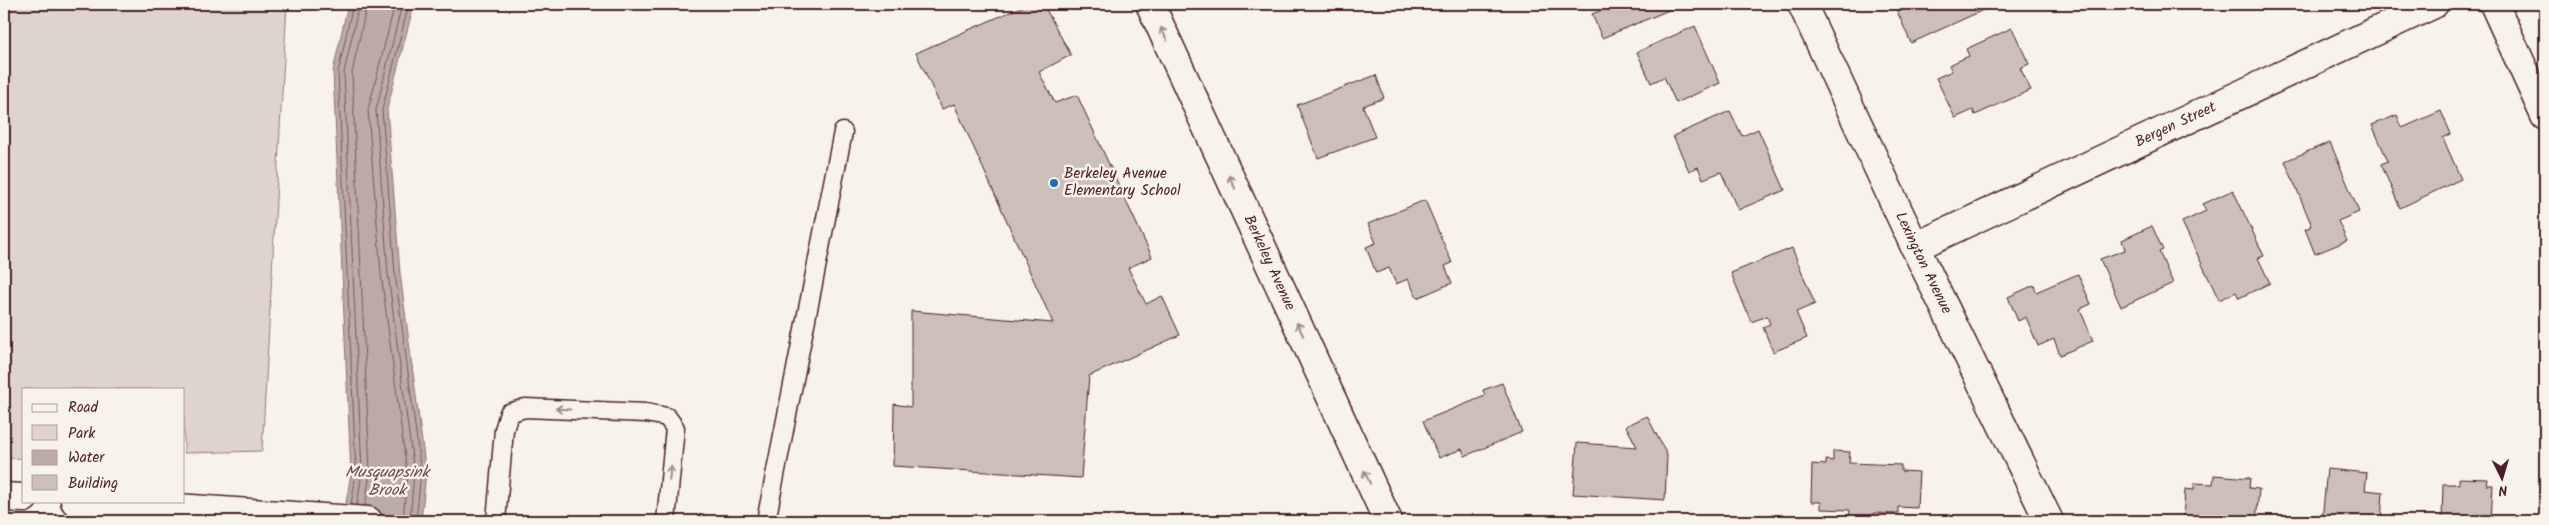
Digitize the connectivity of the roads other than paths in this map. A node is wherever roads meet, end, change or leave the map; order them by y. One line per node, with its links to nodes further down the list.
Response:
1 (1150, 4): 15 (street, Berkeley Avenue, one-way to 1)
2 (1802, 4): 7 (street, Lexington Avenue)
3 (2434, 4): 7 (street, Bergen Street)
4 (2494, 4): 5 (street)
5 (2545, 116)
6 (843, 132): 14 (lane)
7 (1915, 247): 16 (street, Lexington Avenue)
8 (4, 496): 9 (street)
9 (22, 498)
10 (90, 502): 11 (street)
11 (368, 521)
12 (496, 521): 13 (lane, one-way to 12)
13 (666, 521)
14 (766, 521)
15 (1388, 521)
16 (2049, 521)

